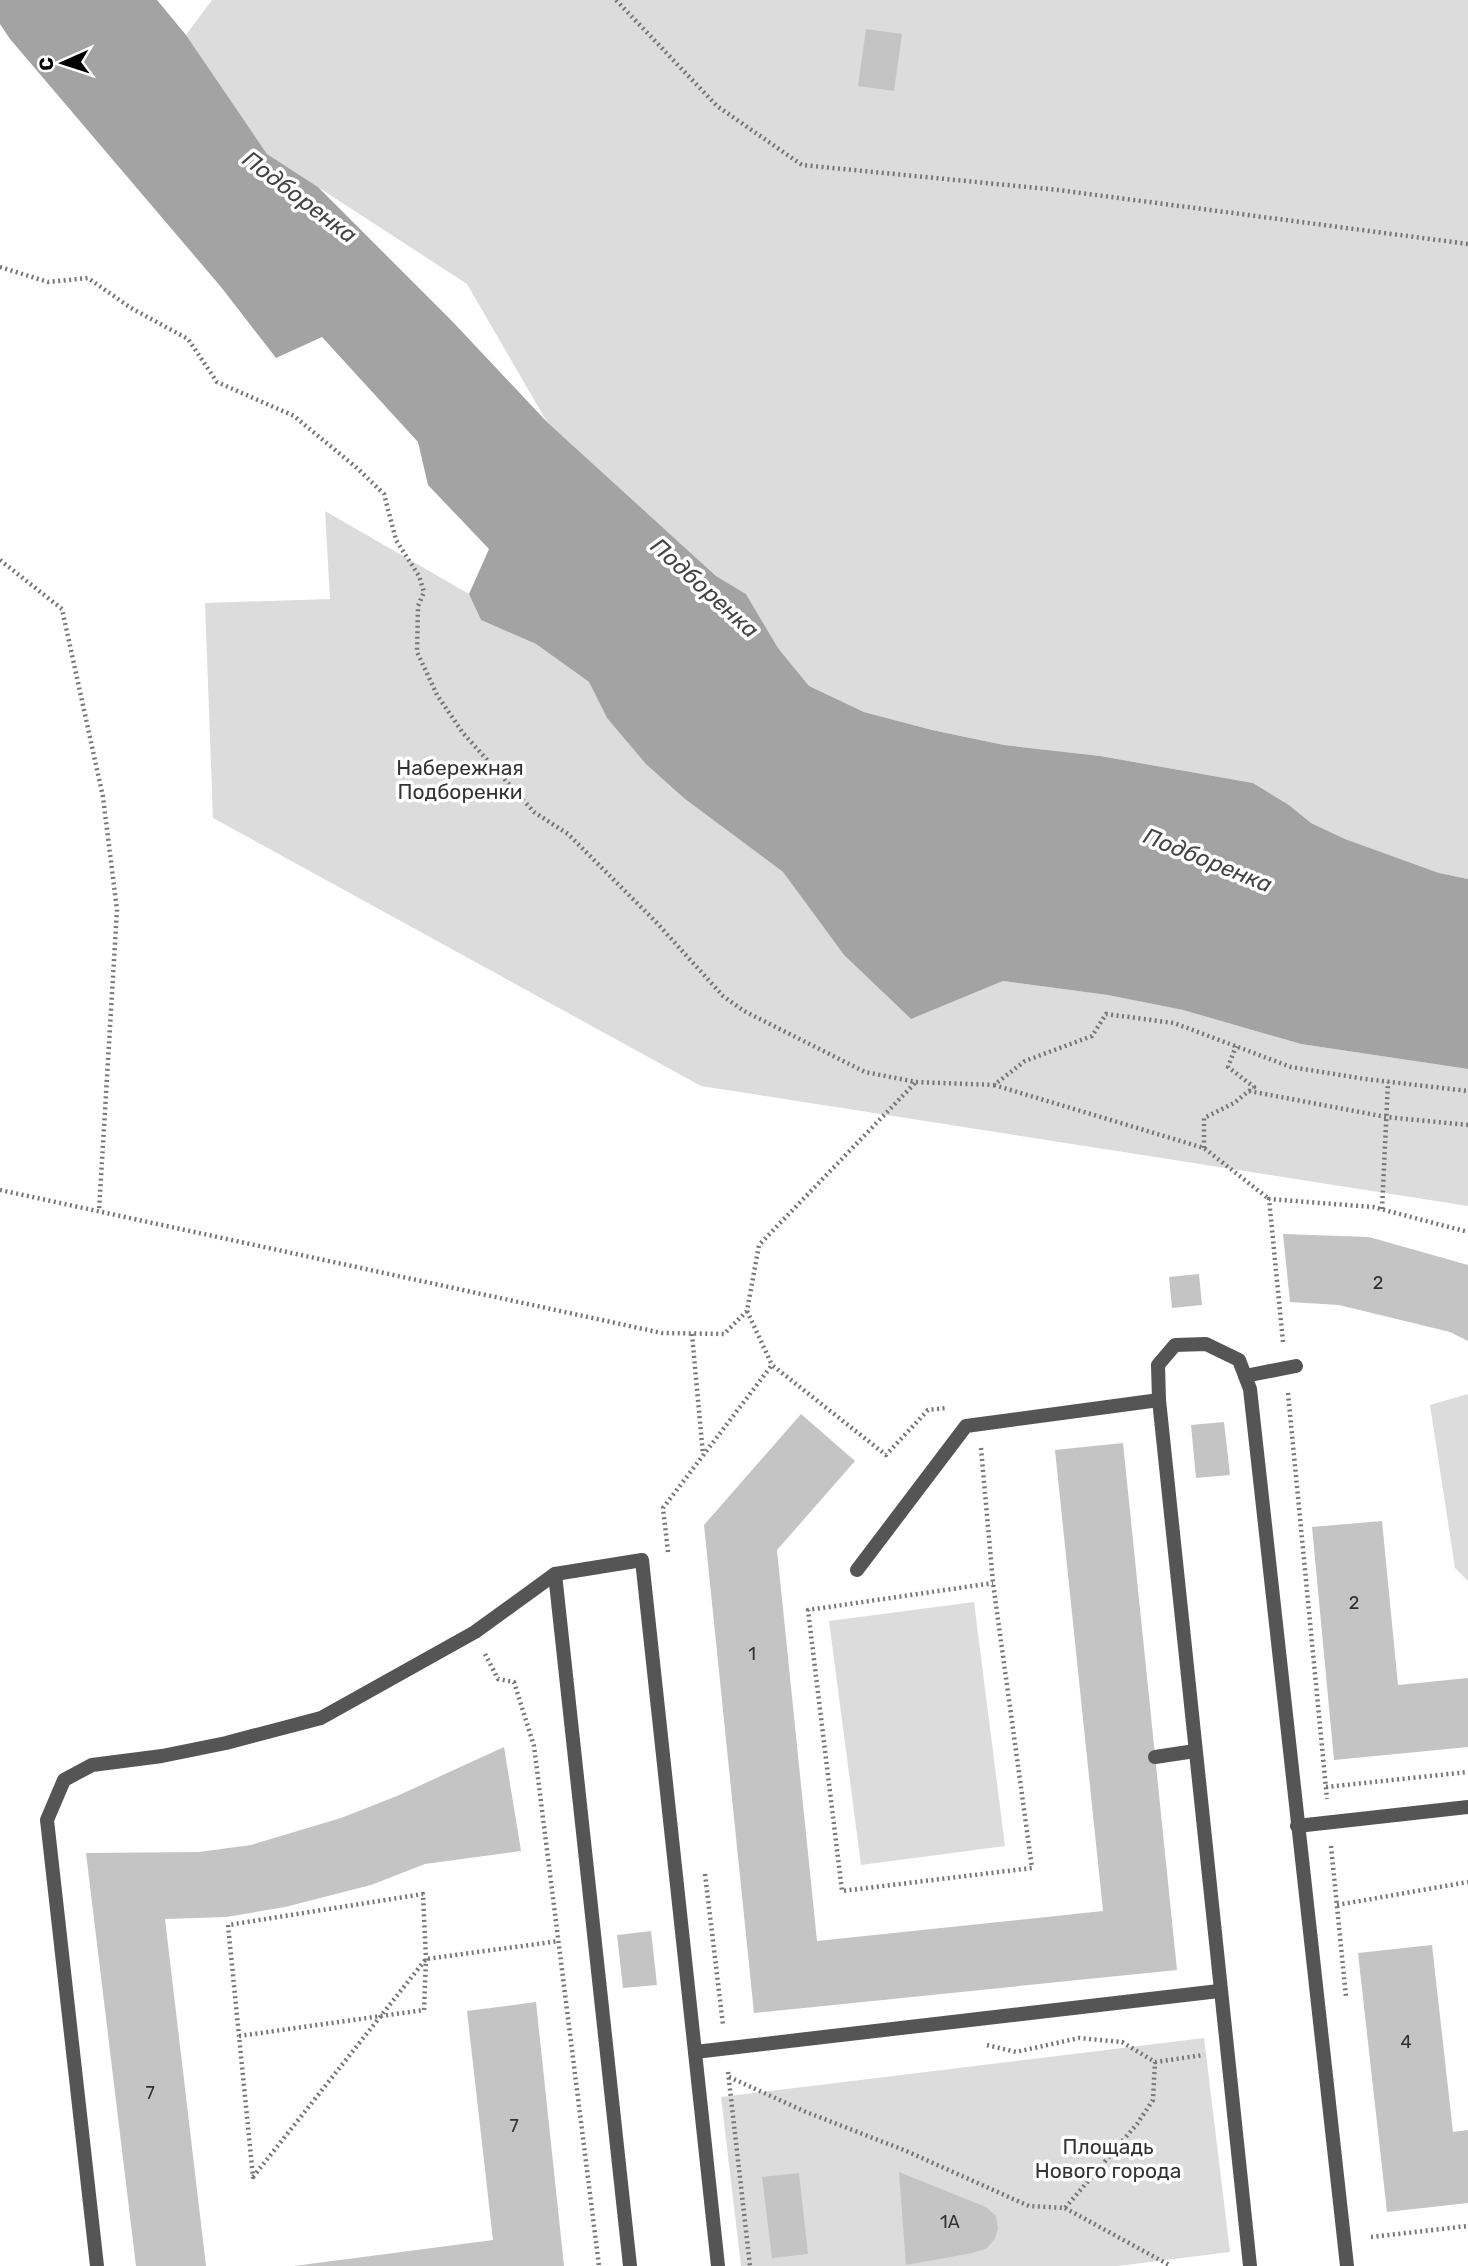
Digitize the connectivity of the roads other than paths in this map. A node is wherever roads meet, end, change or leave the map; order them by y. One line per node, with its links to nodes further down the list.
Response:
1 (1291, 1367): 2 (lane)
2 (1245, 1376): 3 (lane); 9 (lane)
3 (1159, 1400): 4 (lane); 6 (lane)
4 (857, 1570)
5 (555, 1574): 11 (lane); 12 (lane); 13 (lane)
6 (1195, 1751): 7 (lane); 10 (lane)
7 (1155, 1757)
8 (1468, 1807): 9 (lane)
9 (1297, 1826): 16 (lane)
10 (1219, 1991): 11 (lane); 15 (lane)
11 (695, 2052): 14 (lane)
12 (97, 2266)
13 (630, 2266)
14 (718, 2266)
15 (1250, 2266)
16 (1348, 2266)

